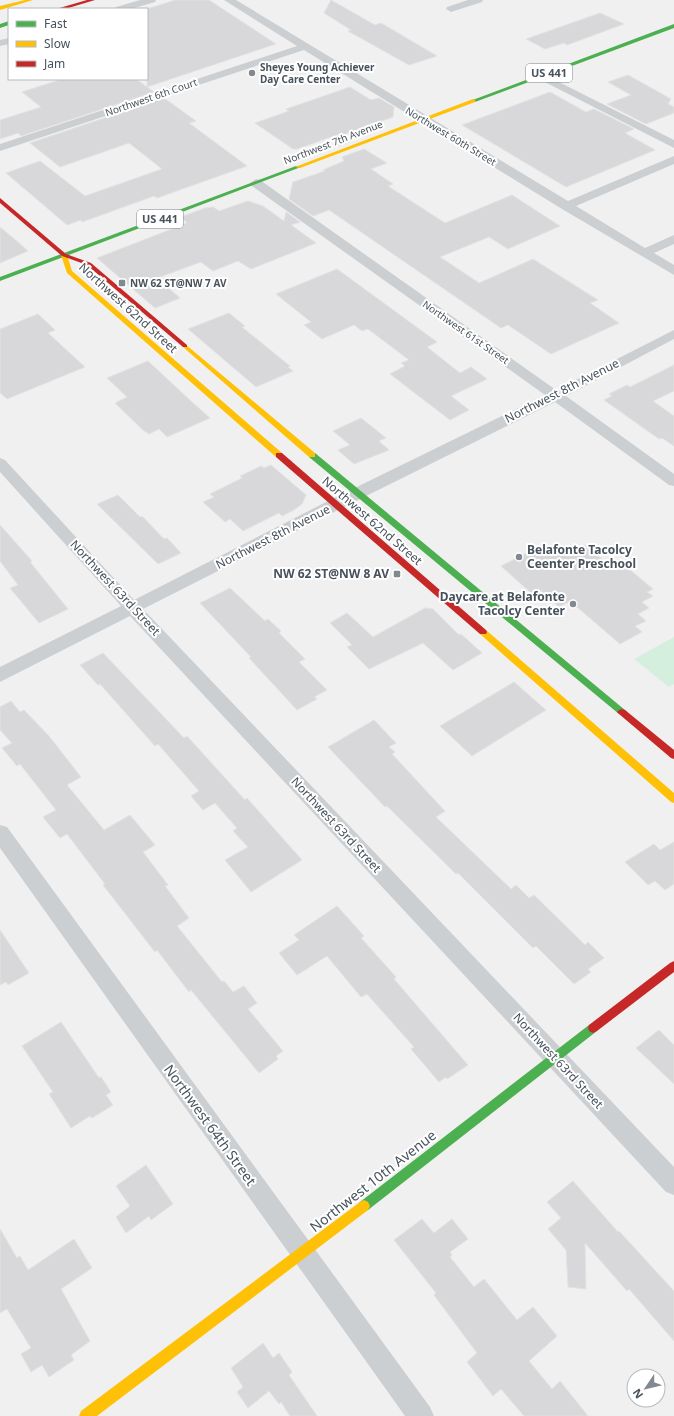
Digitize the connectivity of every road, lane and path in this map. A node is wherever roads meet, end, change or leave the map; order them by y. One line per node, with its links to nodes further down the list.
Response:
1 (32, 0): 6 (main road)
2 (93, 0): 7 (main road)
3 (151, 0): 8 (street)
4 (229, 0): 11 (street, Northwest 60th Street)
5 (478, 0): 9 (street)
6 (0, 8)
7 (63, 8)
8 (123, 8)
9 (452, 9)
10 (674, 26): 12 (main road, Northwest 7th Avenue / US 441)
11 (303, 47): 13 (street, Northwest 60th Street); 15 (street, Northwest 6th Court)
12 (541, 76): 13 (main road, Northwest 7th Avenue / US 441); 14 (street)
13 (424, 120): 17 (main road, Northwest 7th Avenue / US 441); 19 (street, Northwest 60th Street)
14 (674, 145)
15 (0, 148)
16 (674, 160): 19 (street)
17 (256, 183): 22 (main road, Northwest 7th Avenue / US 441); 26 (street, Northwest 61st Street)
18 (0, 200): 22 (main road, Northwest 62nd Street)
19 (566, 206): 21 (street, Northwest 60th Street)
20 (674, 239): 21 (street)
21 (644, 253): 23 (street, Northwest 60th Street)
22 (64, 254): 24 (main road, Northwest 7th Avenue / US 441); 29 (main road, Northwest 62nd Street); 30 (main road, Northwest 62nd Street)
23 (674, 271)
24 (0, 279)
25 (674, 334): 26 (street, Northwest 8th Avenue)
26 (557, 395): 28 (street, Northwest 61st Street); 29 (street, Northwest 8th Avenue)
27 (0, 463): 31 (street, Northwest 63rd Street)
28 (674, 481)
29 (357, 494): 30 (street, Northwest 8th Avenue); 33 (main road, Northwest 62nd Street)
30 (334, 505): 31 (street, Northwest 8th Avenue); 34 (main road, Northwest 62nd Street)
31 (133, 608): 32 (street, Northwest 8th Avenue); 37 (street, Northwest 63rd Street)
32 (0, 675)
33 (674, 755)
34 (674, 799)
35 (0, 833): 39 (street, Northwest 64th Street)
36 (674, 966): 37 (main road, Northwest 10th Avenue)
37 (556, 1058): 38 (street, Northwest 63rd Street); 39 (main road, Northwest 10th Avenue)
38 (674, 1184)
39 (302, 1253): 40 (main road, Northwest 10th Avenue); 41 (street, Northwest 64th Street)
40 (86, 1416)
41 (421, 1416)

